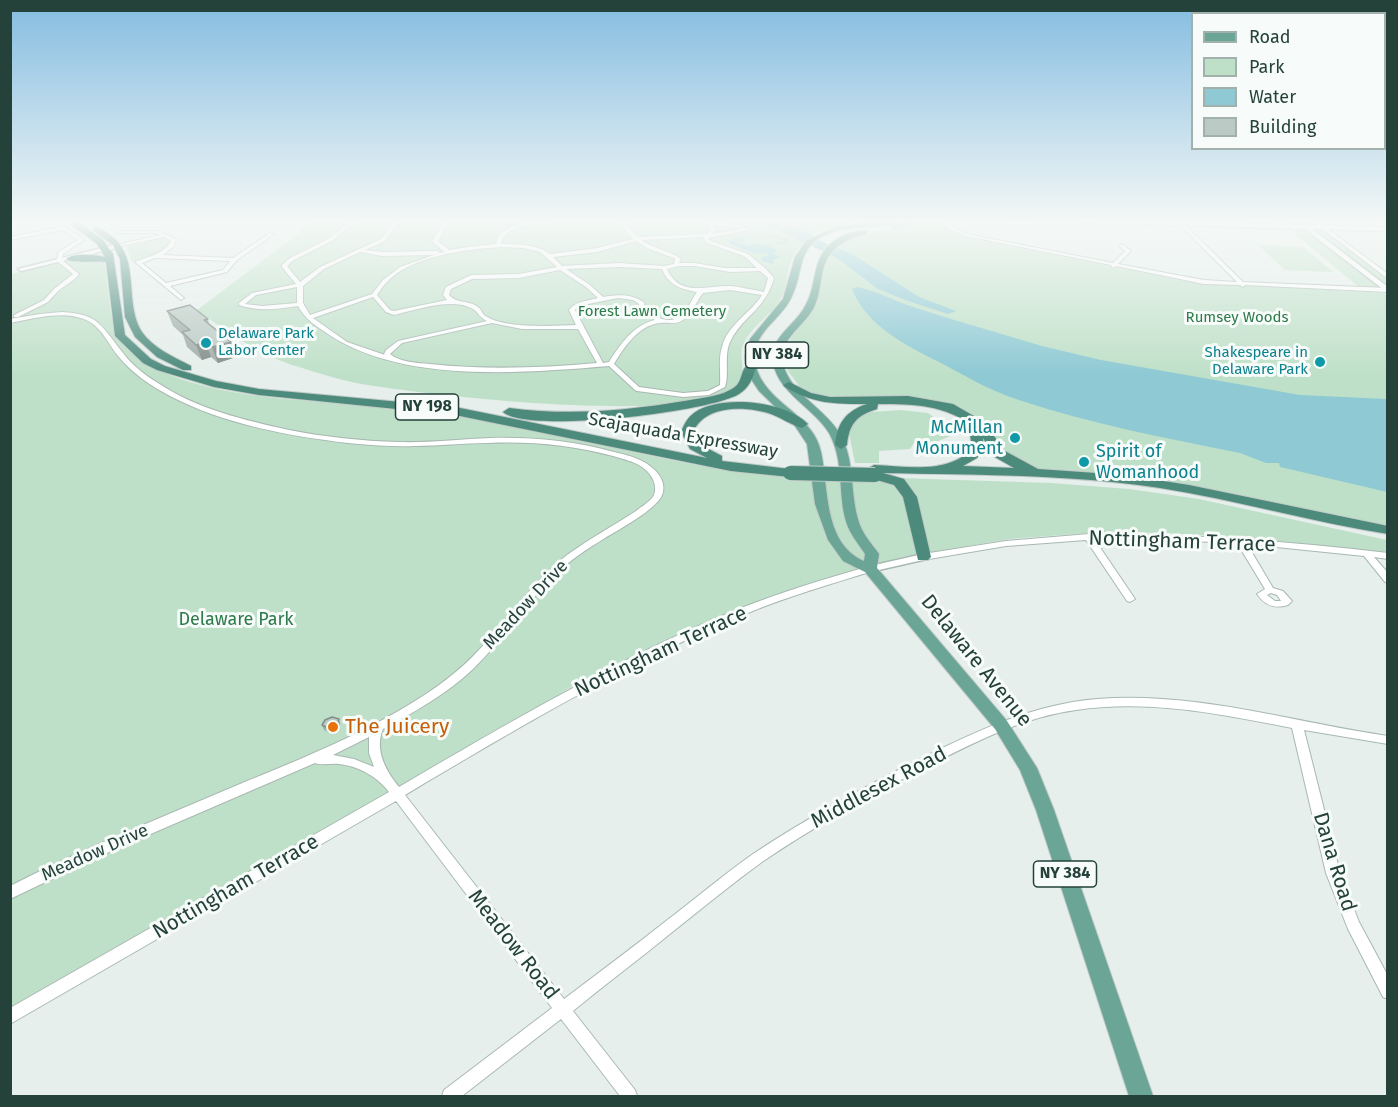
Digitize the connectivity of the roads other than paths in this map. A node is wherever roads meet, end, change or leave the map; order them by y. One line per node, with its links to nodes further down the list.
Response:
1 (74, 272): 27 (street)
2 (110, 272): 45 (highway, Scajaquada Expressway / NY 198)
3 (125, 272): 41 (highway, Scajaquada Expressway / NY 198)
4 (149, 272): 18 (street)
5 (222, 272): 18 (street)
6 (289, 272): 19 (street)
7 (317, 272): 19 (street)
8 (396, 272): 24 (street)
9 (542, 272): 28 (street)
10 (567, 272): 26 (street)
11 (666, 272): 21 (street)
12 (765, 272): 23 (street)
13 (793, 272): 39 (main road, NY 384)
14 (821, 272): 40 (main road, Delaware Avenue / NY 384)
15 (1145, 272): 20 (street)
16 (1229, 272): 20 (street)
17 (1363, 272): 22 (street)
18 (165, 285): 25 (street)
19 (300, 285): 29 (street); 29 (street)
20 (1243, 285): 22 (street)
21 (701, 291): 23 (street); 33 (street)
22 (1387, 291)
23 (765, 294): 37 (street)
24 (374, 295): 28 (street); 31 (street)
25 (181, 298)
26 (602, 299): 33 (street); 35 (street)
27 (46, 300): 30 (street); 32 (street)
28 (451, 301): 34 (street)
29 (300, 304): 31 (street)
30 (65, 315): 32 (street, Meadow Drive); 62 (street, Meadow Drive)
31 (309, 317): 36 (street)
32 (10, 319)
33 (660, 321): 37 (street)
34 (490, 322): 35 (street); 36 (street)
35 (579, 327): 38 (street)
36 (392, 359): 38 (street)
37 (611, 364): 38 (street)
38 (601, 365)
39 (750, 367): 41 (highway); 42 (main road, Delaware Avenue / NY 384)
40 (789, 385): 43 (main road, Delaware Avenue / NY 384); 48 (highway)
41 (503, 412): 44 (highway, Scajaquada Expressway / NY 198)
42 (802, 424): 44 (highway); 58 (main road, Delaware Avenue / NY 384)
43 (841, 445): 46 (highway); 58 (main road, Delaware Avenue / NY 384)
44 (717, 459): 45 (highway, Scajaquada Expressway / NY 198)
45 (790, 470): 47 (highway, Scajaquada Expressway / NY 198, bridge)
46 (914, 470): 47 (highway, Scajaquada Expressway / NY 198); 48 (highway, Scajaquada Expressway / NY 198)
47 (875, 472): 49 (highway, Scajaquada Expressway / NY 198); 50 (highway)
48 (1068, 475): 51 (highway, Scajaquada Expressway / NY 198)
49 (935, 477): 50 (highway); 52 (highway, Scajaquada Expressway / NY 198)
50 (910, 497): 57 (highway)
51 (1388, 530)
52 (1388, 536)
53 (1089, 537): 54 (street, Nottingham Terrace); 57 (street, Nottingham Terrace); 61 (street)
54 (1240, 542): 55 (street, Nottingham Terrace); 60 (street)
55 (1368, 554): 56 (street, Nottingham Terrace); 59 (street)
56 (1388, 556)
57 (923, 557): 58 (street, Nottingham Terrace)
58 (870, 569): 63 (main road, Delaware Avenue / NY 384); 68 (street, Nottingham Terrace)
59 (1388, 580)
60 (1270, 590)
61 (1130, 599)
62 (381, 724): 66 (street, Meadow Drive); 67 (street, Meadow Road)
63 (1001, 725): 64 (street, Middlesex Road); 71 (street, Middlesex Road); 75 (main road, Delaware Avenue / NY 384)
64 (1297, 725): 65 (street, Middlesex Road); 70 (street, Dana Road)
65 (1388, 740)
66 (305, 763): 67 (street); 69 (street, Meadow Drive)
67 (386, 779): 68 (street, Meadow Road)
68 (396, 794): 71 (street, Meadow Road); 72 (street, Nottingham Terrace)
69 (10, 893)
70 (1388, 992)
71 (563, 1009): 73 (street, Middlesex Road); 74 (street, Meadow Road)
72 (10, 1017)
73 (450, 1096)
74 (629, 1096)
75 (1141, 1096)

